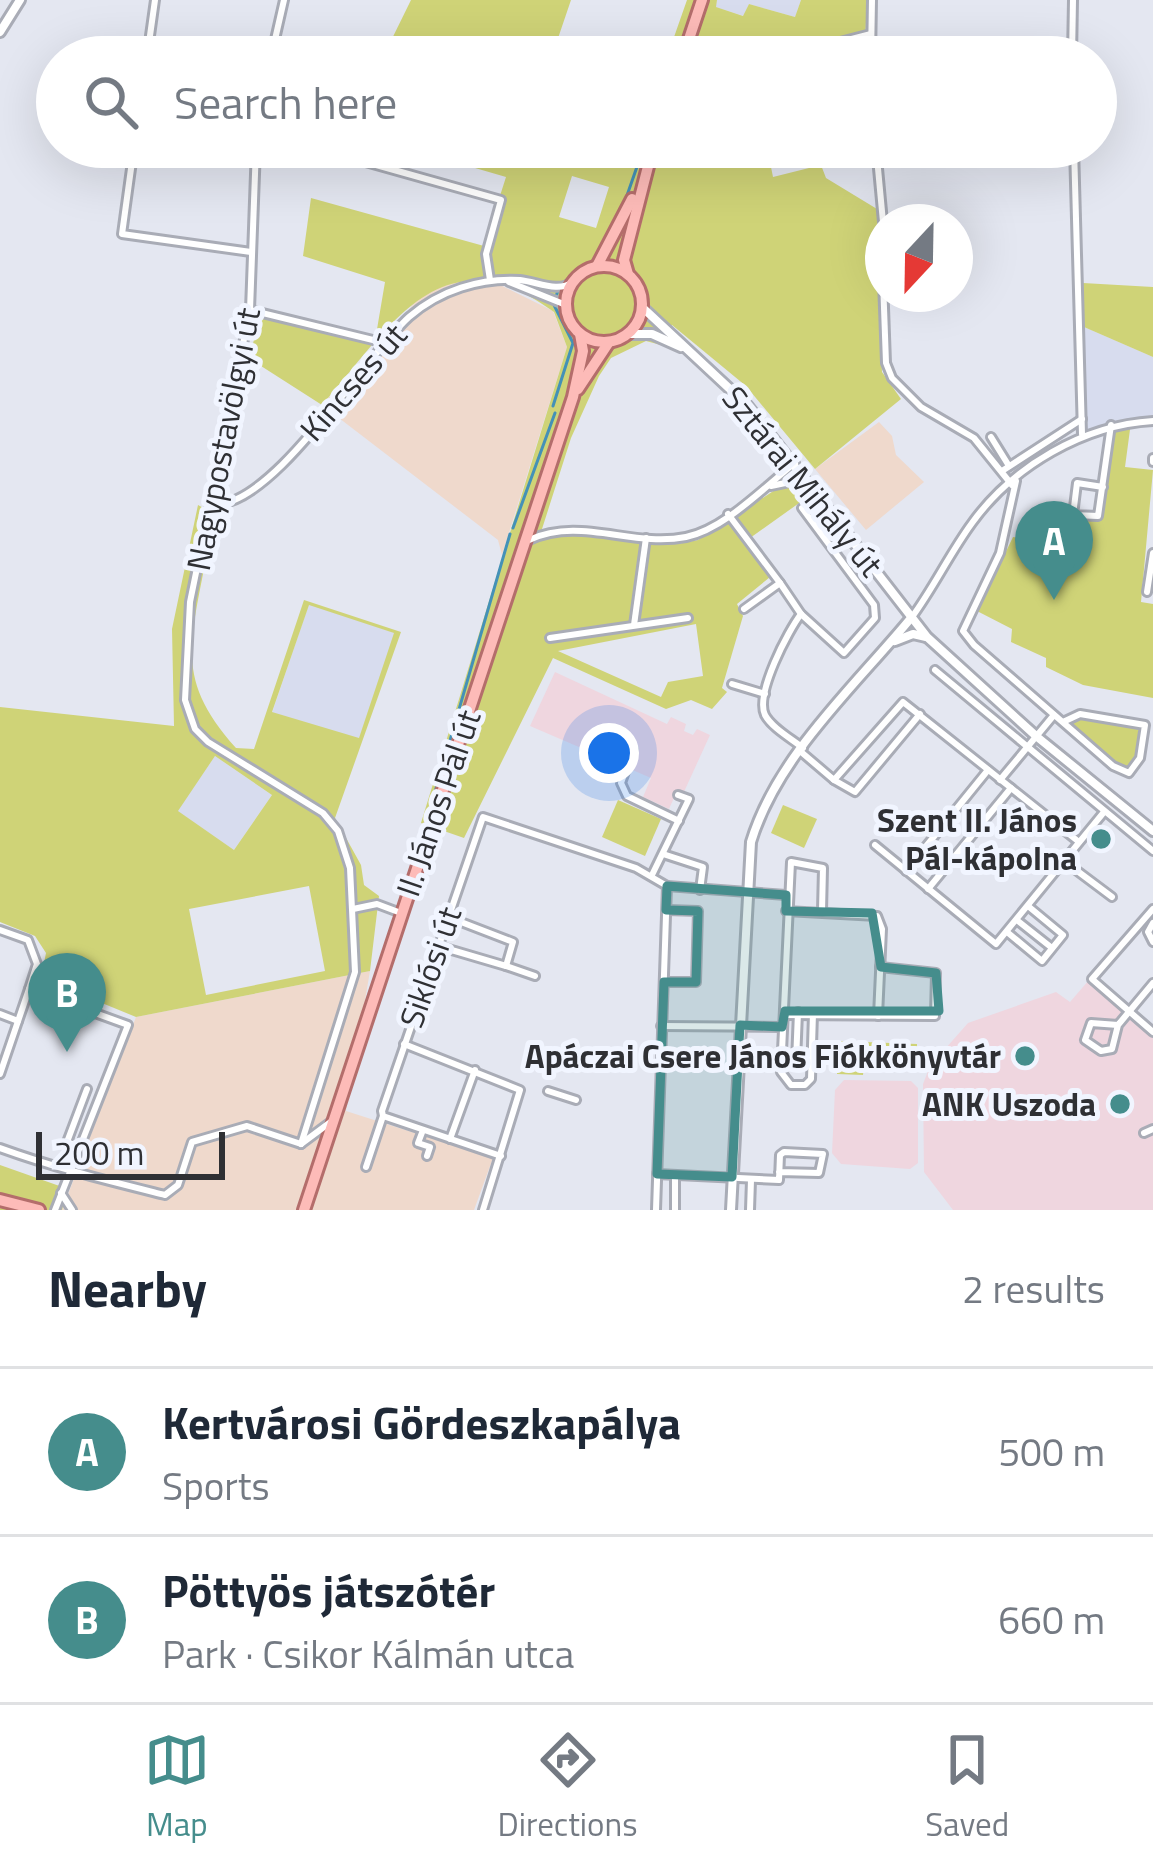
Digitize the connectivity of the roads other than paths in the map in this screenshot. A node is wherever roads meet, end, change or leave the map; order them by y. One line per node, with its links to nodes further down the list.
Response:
1 (20, 0): 7 (street)
2 (155, 0): 9 (street)
3 (284, 0): 10 (street)
4 (702, 0): 11 (main road)
5 (872, 0): 8 (street)
6 (1073, 0): 13 (street)
7 (0, 32)
8 (871, 34): 12 (street)
9 (150, 36)
10 (276, 36)
11 (690, 36)
12 (863, 36)
13 (1072, 36)
14 (131, 168): 22 (street)
15 (255, 168): 22 (street, Nagypostavölgyi út)
16 (395, 168): 25 (street)
17 (646, 168): 20 (main road)
18 (878, 168): 21 (street)
19 (1076, 168): 38 (street)
20 (640, 186): 23 (main road); 24 (main road)
21 (881, 204)
22 (252, 253): 30 (street, Nagypostavölgyi út)
23 (597, 266): 24 (main road); 27 (main road)
24 (628, 274): 29 (main road)
25 (490, 280): 26 (street, Kincses út); 49 (street, Kincses út)
26 (505, 281): 27 (street, Kincses út); 28 (street)
27 (573, 282): 28 (main road)
28 (566, 305): 32 (main road)
29 (643, 308): 33 (main road); 36 (street, Sztárai Mihály út)
30 (250, 310): 34 (street); 49 (street, Nagypostavölgyi út)
31 (884, 312): 44 (street)
32 (580, 334): 35 (main road); 37 (main road)
33 (628, 334): 35 (main road); 36 (street, Sztárai Mihály út)
34 (373, 340)
35 (609, 342): 37 (main road)
36 (688, 351): 43 (street, Sztárai Mihály út)
37 (573, 397): 53 (main road, II. János Pál út)
38 (1082, 419): 41 (street); 44 (street)
39 (1153, 421): 40 (street)
40 (1111, 425): 41 (street); 46 (street)
41 (1082, 434): 45 (street)
42 (992, 437): 44 (street)
43 (795, 463): 47 (street); 48 (street, Sztárai Mihály út)
44 (1005, 469): 45 (street)
45 (1014, 483): 60 (street); 69 (street)
46 (1103, 487): 46 (street)
47 (762, 490): 48 (street); 51 (street)
48 (817, 491): 60 (street, Sztárai Mihály út)
49 (212, 504): 97 (street, Nagypostavölgyi út)
50 (802, 508): 58 (street)
51 (728, 514): 52 (street); 55 (street)
52 (646, 538): 53 (street); 61 (street)
53 (526, 542): 102 (main road, II. János Pál út)
54 (1153, 553): 56 (street)
55 (780, 583): 57 (street); 58 (street)
56 (1148, 592)
57 (744, 609)
58 (801, 614): 67 (street)
59 (688, 618): 61 (street)
60 (911, 618): 62 (street, Sztárai Mihály út); 64 (street)
61 (634, 626): 63 (street)
62 (926, 637): 64 (street); 71 (street, Sztárai Mihály út)
63 (550, 638)
64 (888, 645): 74 (street)
65 (935, 670): 72 (street)
66 (732, 684): 67 (street)
67 (765, 694): 74 (street)
68 (920, 713): 75 (street); 76 (street); 76 (street)
69 (1054, 715): 70 (street); 71 (street)
70 (1063, 722): 70 (street)
71 (1036, 736): 72 (street); 82 (street, Sztárai Mihály út)
72 (1027, 748): 77 (street); 80 (street)
73 (633, 749): 81 (street)
74 (801, 750): 76 (street); 93 (street)
75 (988, 770): 77 (street); 88 (street)
76 (834, 780)
77 (1000, 780): 78 (street)
78 (1011, 788): 83 (street); 91 (street)
79 (678, 795): 81 (street)
80 (1104, 812): 83 (street); 85 (street)
81 (679, 820): 86 (street)
82 (1153, 831)
83 (1079, 842): 87 (street)
84 (875, 845): 88 (street)
85 (1153, 851)
86 (663, 854): 89 (street); 92 (street)
87 (1064, 861): 95 (street); 96 (street)
88 (906, 871): 91 (street)
89 (652, 875): 90 (street); 103 (street, Siklósi út)
90 (667, 886): 92 (street); 99 (street)
91 (928, 889): 107 (street)
92 (700, 890): 93 (street)
93 (745, 893): 94 (street); 126 (street)
94 (786, 896): 100 (street); 101 (street)
95 (1112, 896)
96 (1028, 906): 104 (street); 110 (street)
97 (353, 909): 102 (street); 142 (street)
98 (1153, 909): 117 (street)
99 (666, 910): 114 (street); 114 (street)
100 (786, 911): 101 (street); 121 (street)
101 (821, 911): 112 (street)
102 (400, 913): 139 (main road, II. János Pál út)
103 (448, 917): 109 (street, Siklósi út); 111 (street)
104 (1016, 920): 107 (street); 110 (street)
105 (1153, 923): 108 (street)
106 (0, 930): 116 (street)
107 (1006, 932): 110 (street)
108 (1153, 942)
109 (438, 946): 111 (street); 130 (street, Siklósi út)
110 (1052, 948)
111 (506, 966): 113 (street)
112 (880, 967): 122 (street); 122 (street)
113 (535, 976)
114 (664, 982): 125 (street)
115 (1153, 983): 117 (street)
116 (29, 989): 123 (street); 143 (street)
117 (1130, 1011): 124 (street); 128 (street)
118 (798, 1012): 119 (street); 121 (street); 132 (street)
119 (813, 1012): 122 (street); 132 (street)
120 (0, 1014): 123 (street)
121 (784, 1015): 127 (street)
122 (878, 1016)
123 (18, 1021): 131 (street)
124 (1118, 1025): 124 (street)
125 (661, 1026): 126 (street); 150 (street)
126 (740, 1026): 127 (street); 152 (street)
127 (782, 1027): 132 (street)
128 (1153, 1032)
129 (0, 1043): 131 (street)
130 (404, 1044): 133 (street); 138 (street, Siklósi út)
131 (10, 1047): 134 (street)
132 (782, 1062)
133 (475, 1070): 141 (street); 146 (street)
134 (0, 1074)
135 (87, 1089): 143 (street)
136 (548, 1091): 137 (street)
137 (576, 1100)
138 (384, 1117): 140 (street); 147 (street, Siklósi út)
139 (335, 1119): 142 (street); 159 (main road, II. János Pál út)
140 (423, 1130): 141 (street); 145 (street)
141 (450, 1139): 146 (street)
142 (301, 1144): 149 (street)
143 (80, 1147): 149 (street)
144 (0, 1148): 149 (street)
145 (427, 1156)
146 (501, 1156): 160 (street)
147 (366, 1167)
148 (779, 1172): 148 (street); 153 (street)
149 (72, 1174): 154 (street)
150 (657, 1174): 151 (street); 161 (street)
151 (675, 1174): 152 (street); 162 (street)
152 (732, 1177): 153 (street); 163 (street)
153 (752, 1180): 164 (street)
154 (61, 1193): 157 (street); 158 (street)
155 (0, 1200): 156 (main road)
156 (39, 1210)
157 (55, 1210)
158 (72, 1210)
159 (304, 1210)
160 (483, 1210)
161 (656, 1210)
162 (675, 1210)
163 (731, 1210)
164 (750, 1210)

